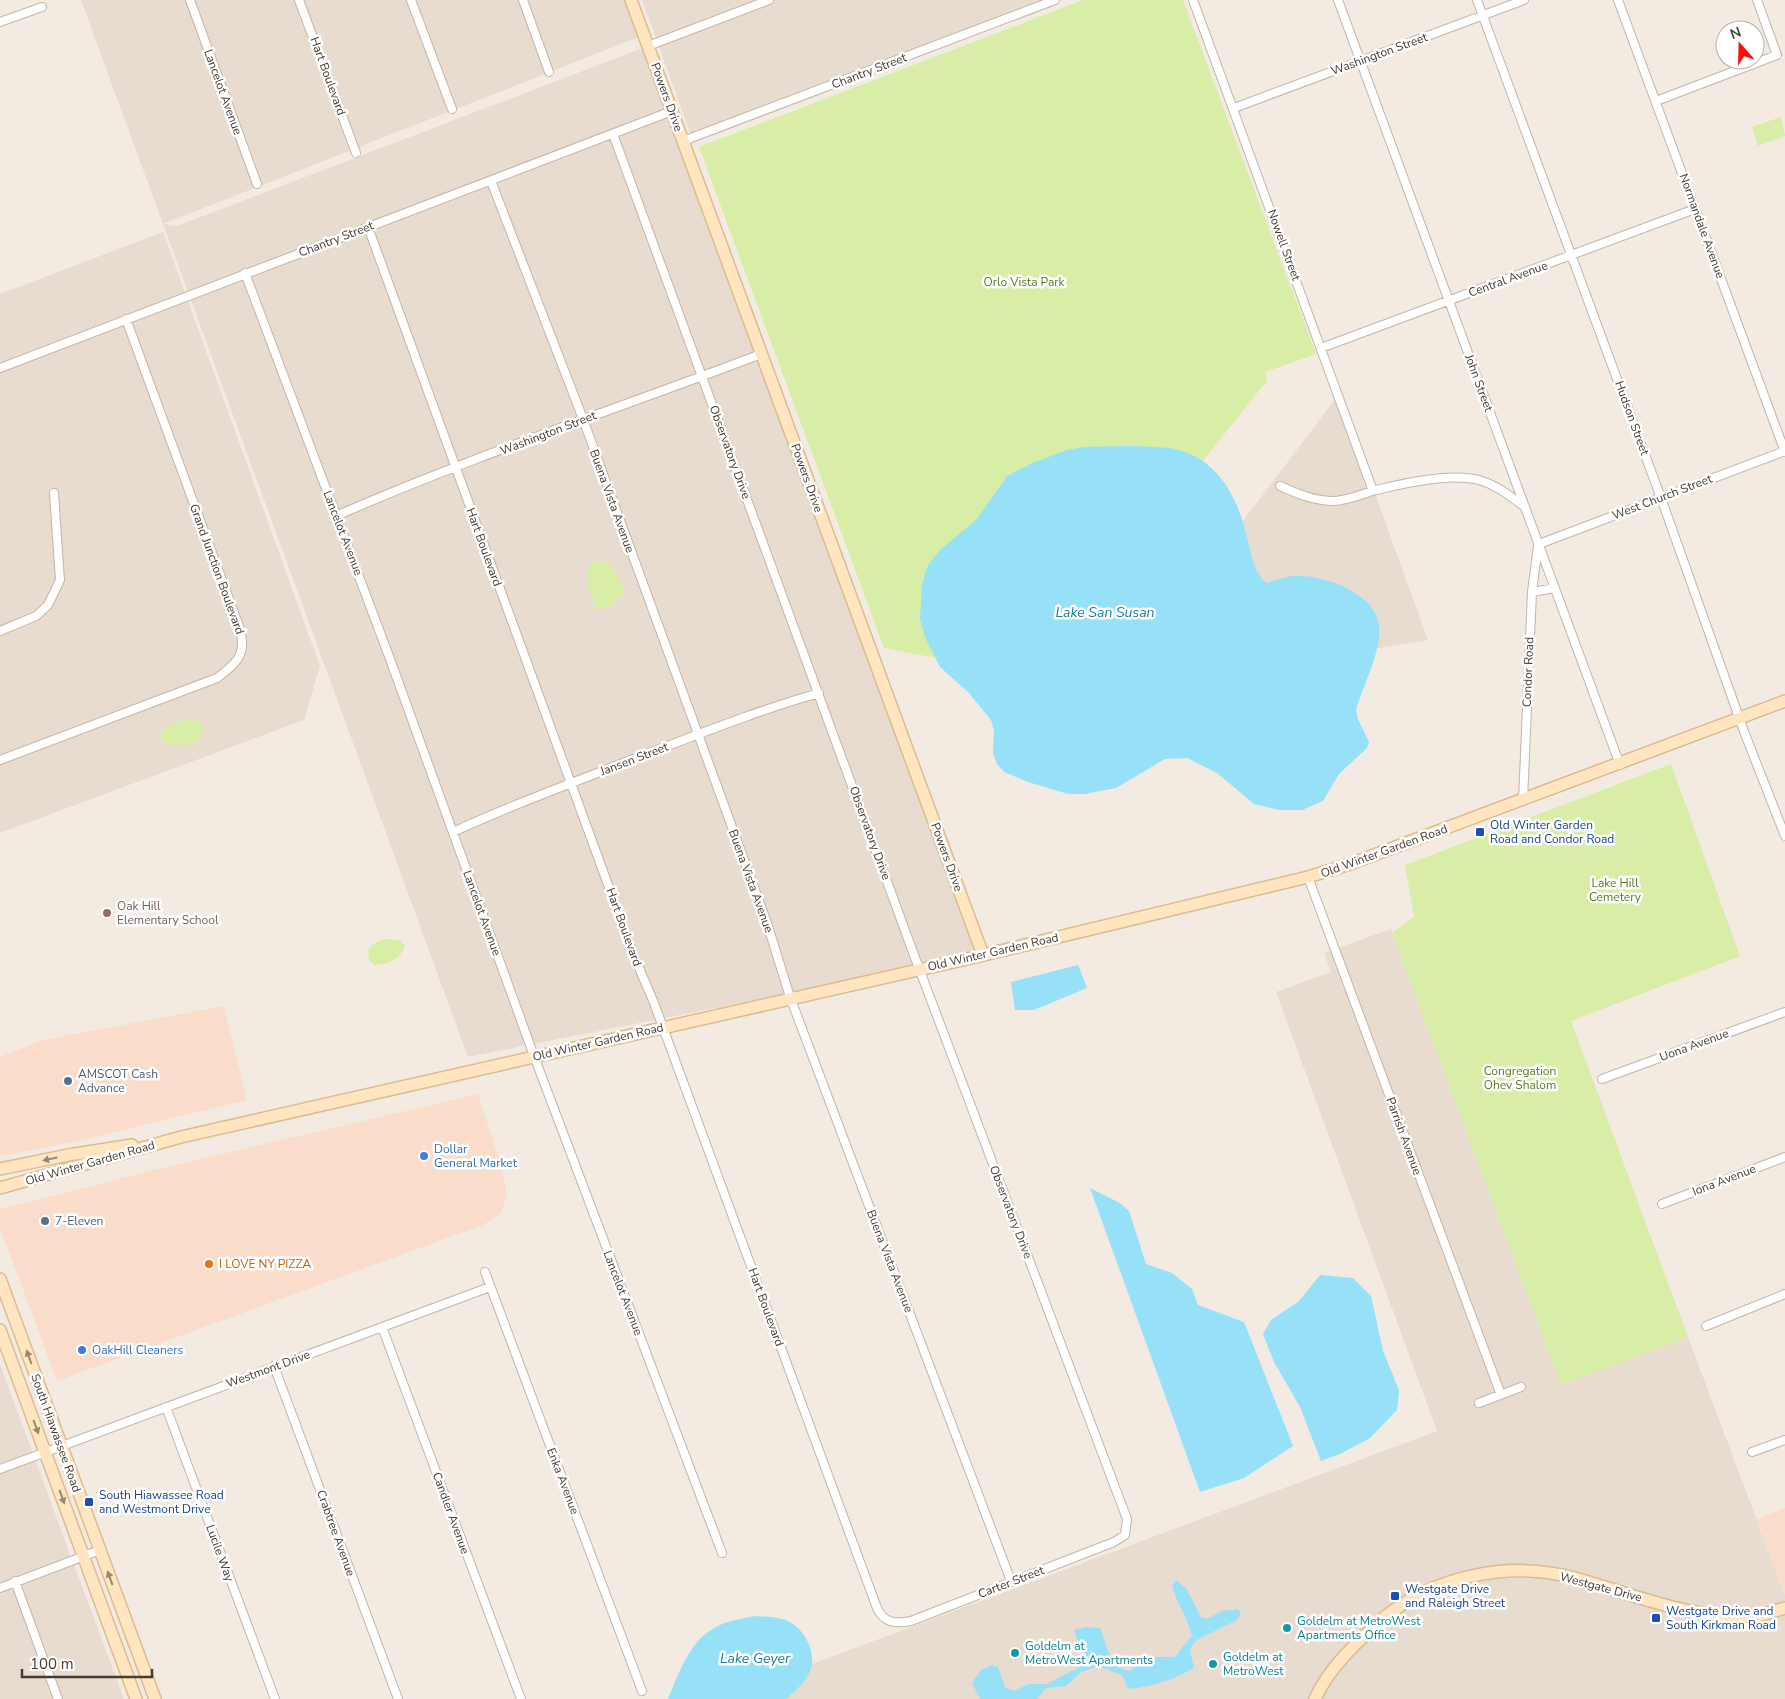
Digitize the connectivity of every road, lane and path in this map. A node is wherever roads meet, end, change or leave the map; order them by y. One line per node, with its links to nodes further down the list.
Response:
1 (190, 0): 28 (street, Lancelot Avenue)
2 (300, 0): 26 (street, Hart Boulevard)
3 (412, 0): 22 (street)
4 (523, 0): 19 (street)
5 (631, 0): 17 (street, Powers Drive)
6 (769, 0): 17 (street)
7 (1055, 0): 25 (street, Chantry Street)
8 (1193, 0): 21 (street, Nowell Street)
9 (1338, 0): 18 (street, John Street)
10 (1477, 0): 15 (street, Hudson Street)
11 (1524, 0): 15 (street, Washington Street)
12 (1618, 0): 20 (street, Normandale Avenue)
13 (1757, 0): 20 (street)
14 (42, 6): 16 (street)
15 (1482, 16): 18 (street, Washington Street); 31 (street, Hudson Street)
16 (0, 22)
17 (648, 46): 23 (street, Powers Drive)
18 (1360, 60): 21 (street, Washington Street); 33 (street, John Street)
19 (550, 72)
20 (1656, 100): 29 (street, Normandale Avenue)
21 (1234, 108): 35 (street, Nowell Street)
22 (452, 109)
23 (672, 111): 24 (street, Chantry Street); 25 (street, Powers Drive)
24 (613, 134): 27 (street, Chantry Street); 38 (street, Observatory Drive)
25 (683, 141): 36 (street, Powers Drive)
26 (356, 153)
27 (491, 181): 30 (street, Chantry Street); 39 (street, Buena Vista Avenue)
28 (257, 184)
29 (1695, 209): 31 (street, Central Avenue); 40 (street, Normandale Avenue)
30 (368, 227): 32 (street, Chantry Street); 41 (street, Hart Boulevard)
31 (1572, 256): 33 (street, Central Avenue); 45 (street, Hudson Street)
32 (245, 273): 34 (street, Chantry Street); 47 (street, Lancelot Avenue)
33 (1448, 302): 35 (street, Central Avenue); 46 (street, John Street)
34 (126, 319): 37 (street, Chantry Street); 56 (street, Grand Junction Boulevard)
35 (1321, 348): 43 (street, Nowell Street)
36 (761, 354): 38 (street, Washington Street); 63 (street, Powers Drive)
37 (0, 368)
38 (703, 376): 39 (street, Washington Street); 52 (street, Observatory Drive)
39 (582, 419): 41 (street, Washington Street); 55 (street, Buena Vista Avenue)
40 (1785, 451): 45 (street, West Church Street)
41 (455, 468): 47 (street, Washington Street); 58 (street, Hart Boulevard)
42 (1280, 486): 43 (street)
43 (1373, 491): 46 (street)
44 (54, 493): 51 (street)
45 (1661, 498): 48 (street, West Church Street); 54 (street, Hudson Street)
46 (1525, 507): 48 (street, John Street)
47 (336, 516): 60 (street, Lancelot Avenue)
48 (1539, 544): 49 (street, John Street); 50 (street, Condor Road)
49 (1555, 588): 50 (street); 57 (street, John Street)
50 (1532, 592): 59 (street, Condor Road)
51 (0, 631)
52 (819, 693): 55 (street, Jansen Street); 64 (street, Observatory Drive)
53 (1785, 701): 54 (street, Old Winter Garden Road)
54 (1740, 719): 57 (street, Old Winter Garden Road); 61 (street, Hudson Street)
55 (698, 734): 58 (street, Jansen Street); 65 (street, Buena Vista Avenue)
56 (0, 760)
57 (1620, 765): 59 (street, Old Winter Garden Road)
58 (571, 783): 60 (street, Jansen Street); 67 (street, Hart Boulevard)
59 (1523, 800): 62 (street, Old Winter Garden Road)
60 (453, 832): 68 (street, Lancelot Avenue)
61 (1785, 836)
62 (1308, 877): 63 (street, Old Winter Garden Road); 84 (street, Parrish Avenue)
63 (983, 955): 64 (street, Old Winter Garden Road)
64 (920, 969): 65 (street, Old Winter Garden Road); 92 (street, Observatory Drive)
65 (790, 998): 67 (street, Old Winter Garden Road); 97 (street, Buena Vista Avenue)
66 (1785, 1012): 69 (street, Uona Avenue)
67 (662, 1027): 68 (street, Old Winter Garden Road); 100 (street, Hart Boulevard)
68 (534, 1056): 70 (street, Old Winter Garden Road); 94 (street, Lancelot Avenue)
69 (1602, 1079)
70 (181, 1137): 72 (street, Old Winter Garden Road, one-way to 72); 73 (street, Old Winter Garden Road)
71 (1785, 1157): 74 (street, Iona Avenue)
72 (0, 1169)
73 (0, 1188)
74 (1662, 1204)
75 (485, 1272): 77 (street, Enka Avenue)
76 (0, 1279): 88 (street, South Hiawassee Road, one-way to 76)
77 (490, 1287): 80 (street, Westmont Drive); 101 (street, Enka Avenue)
78 (1785, 1294): 79 (street)
79 (1706, 1326)
80 (382, 1327): 82 (street, Westmont Drive); 107 (street, Candler Avenue)
81 (0, 1330): 89 (street, South Hiawassee Road, one-way to 89)
82 (274, 1366): 86 (street, Westmont Drive); 106 (street, Crabtree Avenue)
83 (1522, 1387): 84 (street)
84 (1500, 1395): 85 (street)
85 (1479, 1403)
86 (166, 1406): 88 (street, Westmont Drive); 105 (street, Lucile Way)
87 (1785, 1440): 90 (street)
88 (61, 1446): 89 (street, Westmont Drive); 93 (street, South Hiawassee Road)
89 (45, 1452): 91 (street, Westmont Drive); 95 (street, South Hiawassee Road, one-way to 95)
90 (1752, 1452)
91 (0, 1469)
92 (1127, 1530): 97 (street, Carter Street)
93 (100, 1550): 95 (street); 104 (street, South Hiawassee Road, one-way to 93)
94 (722, 1552)
95 (84, 1556): 96 (street); 103 (street, South Hiawassee Road)
96 (15, 1581): 98 (street); 102 (street)
97 (1011, 1581): 100 (street, Carter Street)
98 (0, 1588)
99 (1785, 1608): 108 (street, Westgate Drive)
100 (890, 1622)
101 (642, 1691)
102 (58, 1699)
103 (136, 1699)
104 (155, 1699)
105 (275, 1699)
106 (398, 1699)
107 (520, 1699)
108 (1315, 1699)

